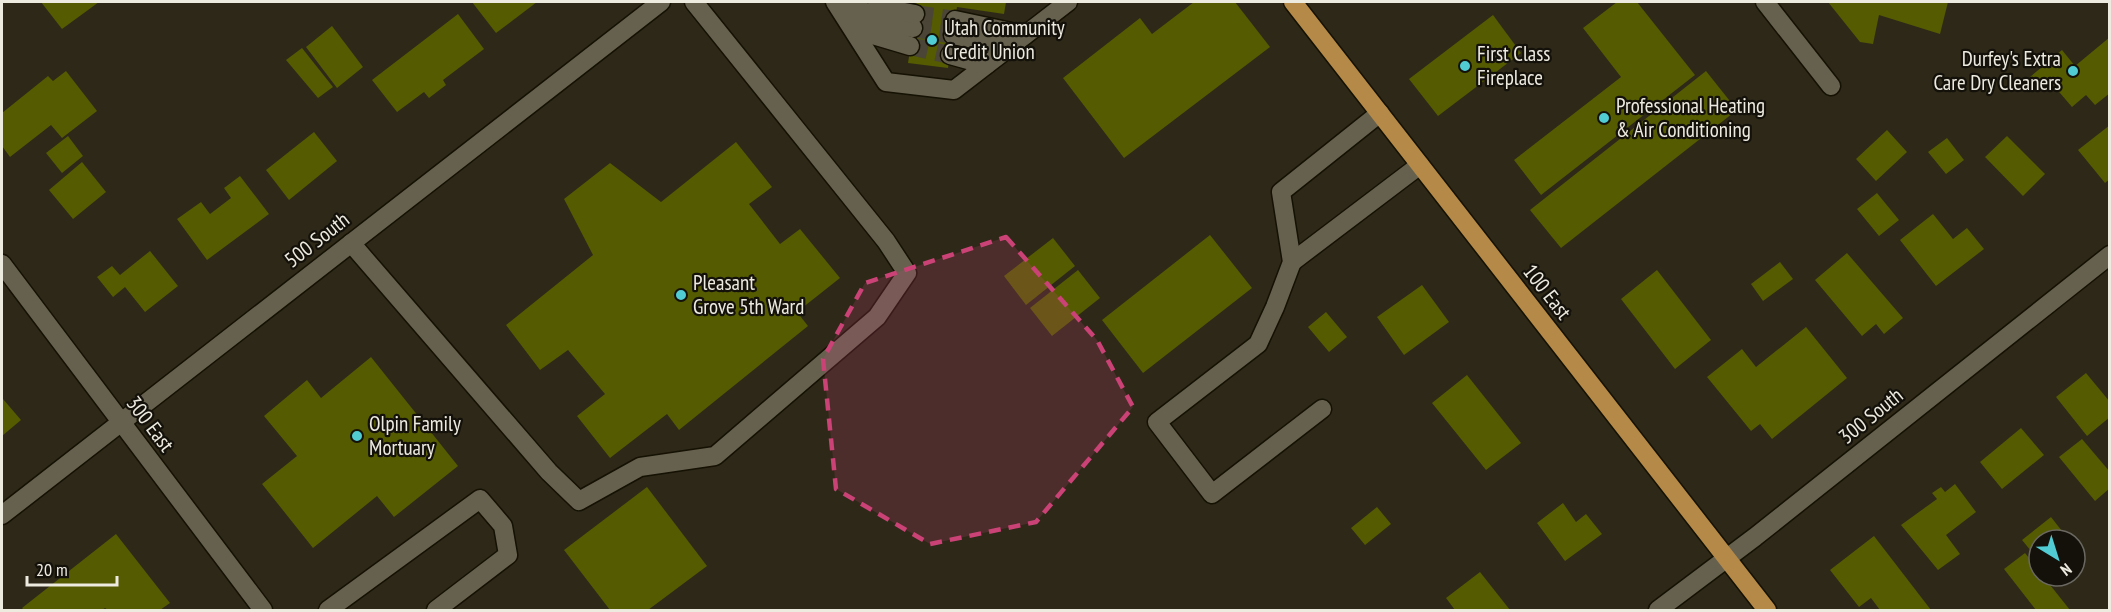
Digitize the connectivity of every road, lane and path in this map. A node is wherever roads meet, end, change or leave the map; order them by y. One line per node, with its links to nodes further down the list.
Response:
1 (661, 2): 16 (street, 500 South)
2 (694, 2): 16 (street)
3 (835, 2): 8 (street)
4 (877, 2): 8 (street)
5 (1068, 2): 9 (street)
6 (1293, 2): 14 (main road, 100 East)
7 (1765, 2): 13 (street)
8 (847, 10): 12 (street)
9 (1025, 35): 10 (street); 10 (street)
10 (1009, 47): 12 (street)
11 (950, 55): 12 (street)
12 (986, 65)
13 (1832, 86)
14 (1380, 113): 15 (main road, 100 East); 18 (street)
15 (1420, 165): 18 (street); 23 (main road, 100 East)
16 (351, 243): 21 (street, 500 South)
17 (2109, 255): 23 (street, 300 South)
18 (1292, 262): 20 (street)
19 (2, 264): 21 (street, 300 East)
20 (1322, 409)
21 (120, 422): 22 (street, 500 South); 24 (street, 300 East)
22 (2, 515)
23 (1726, 558): 27 (street, 300 South); 28 (main road, 100 East)
24 (263, 610)
25 (328, 610): 26 (street)
26 (436, 610)
27 (1659, 610)
28 (1767, 610)

